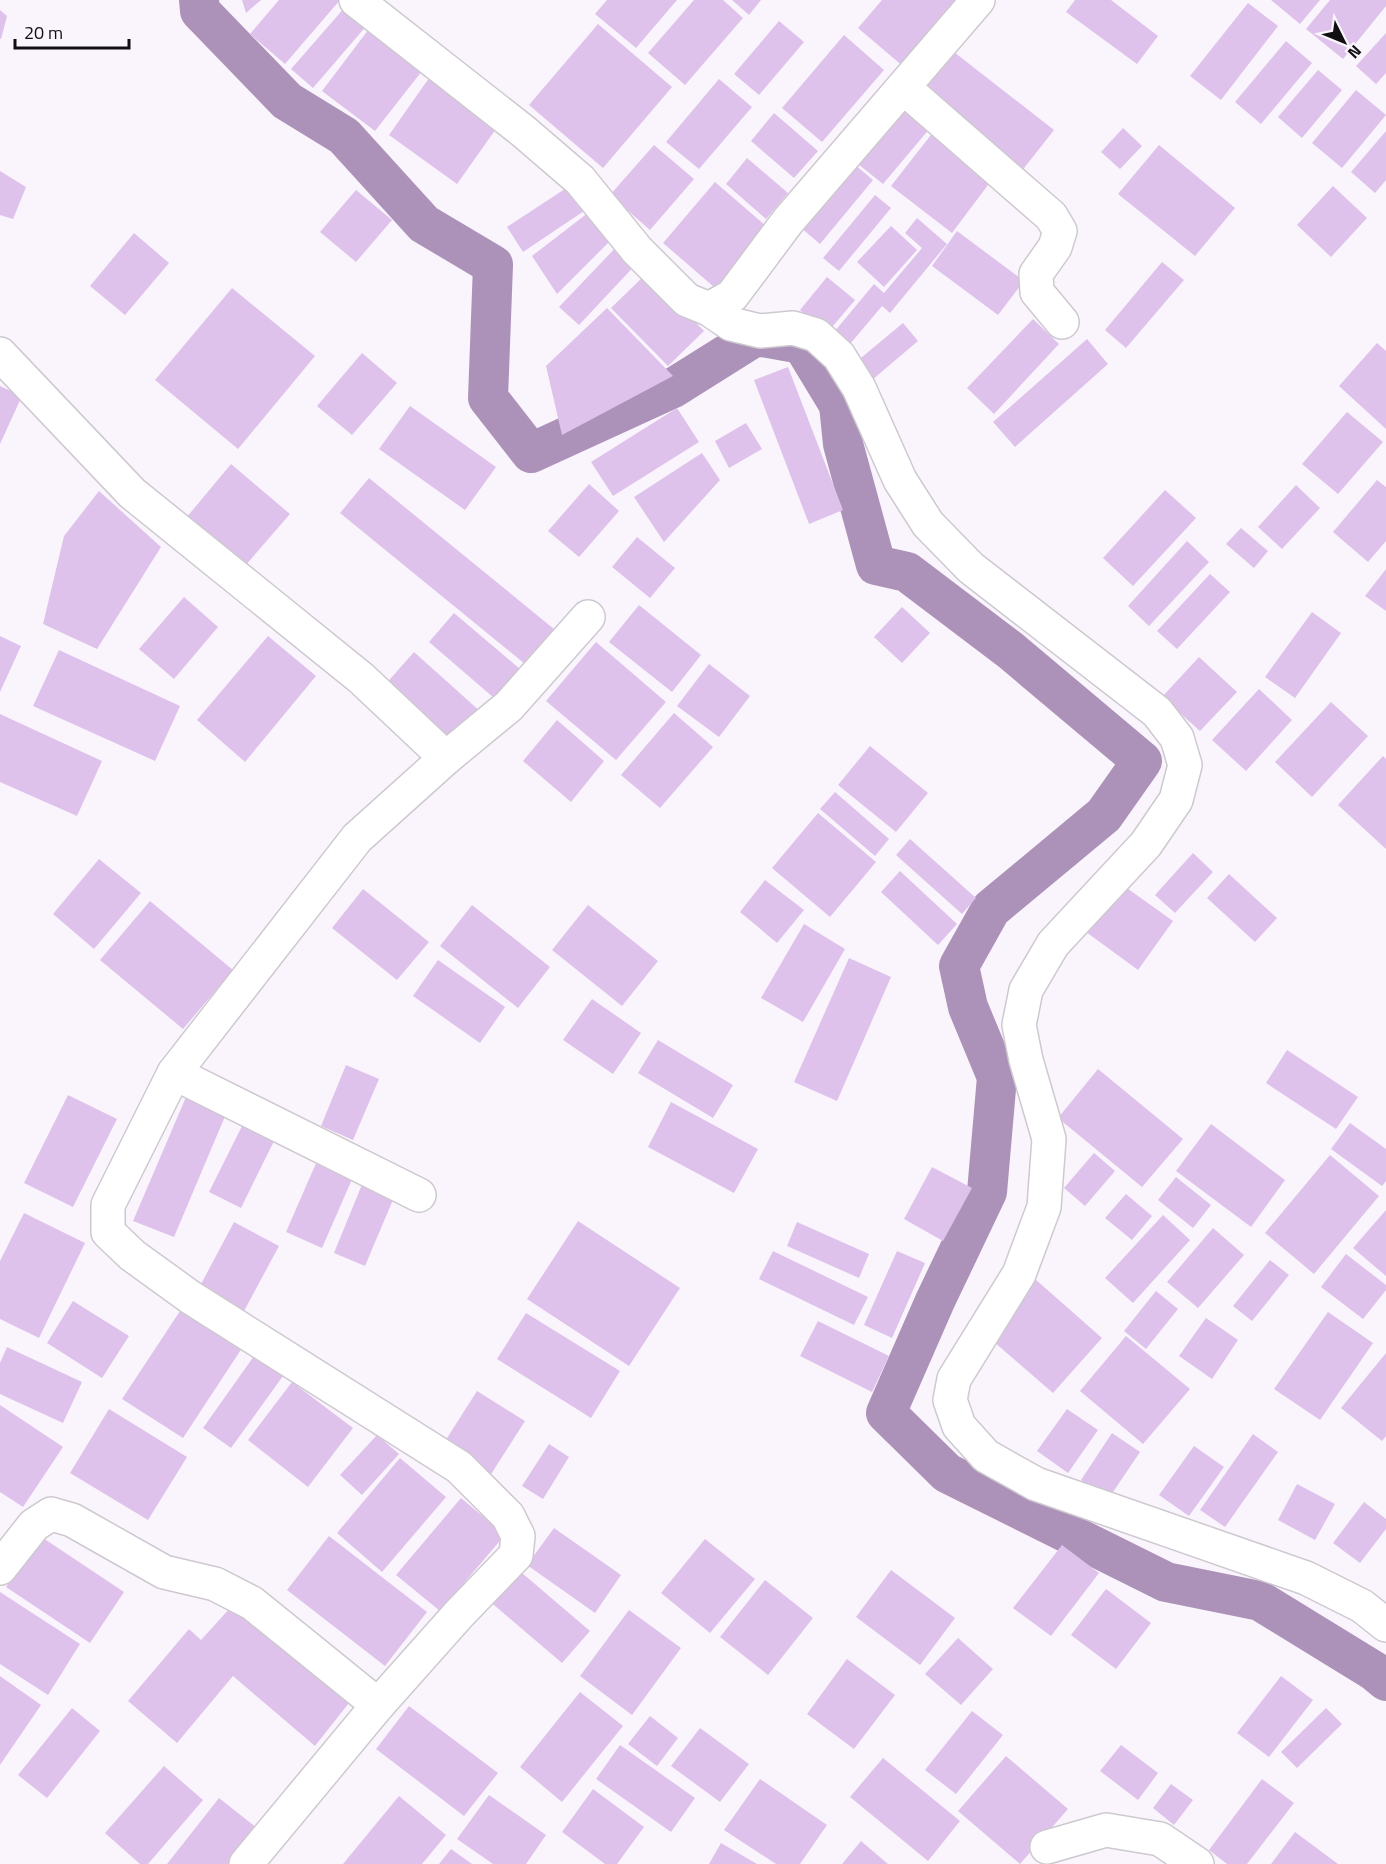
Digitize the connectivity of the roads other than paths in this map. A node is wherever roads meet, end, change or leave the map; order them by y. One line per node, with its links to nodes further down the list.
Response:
1 (356, 0): 4 (street)
2 (978, 0): 3 (street)
3 (904, 88): 4 (street); 5 (street)
4 (709, 309): 12 (street)
5 (1062, 322)
6 (0, 354): 8 (street)
7 (588, 617): 8 (street)
8 (446, 758): 9 (street)
9 (174, 1073): 10 (street); 13 (street)
10 (419, 1195)
11 (0, 1568): 13 (street)
12 (1386, 1625)
13 (378, 1705): 15 (street)
14 (1047, 1847): 16 (street)
15 (246, 1864)
16 (1197, 1864)

